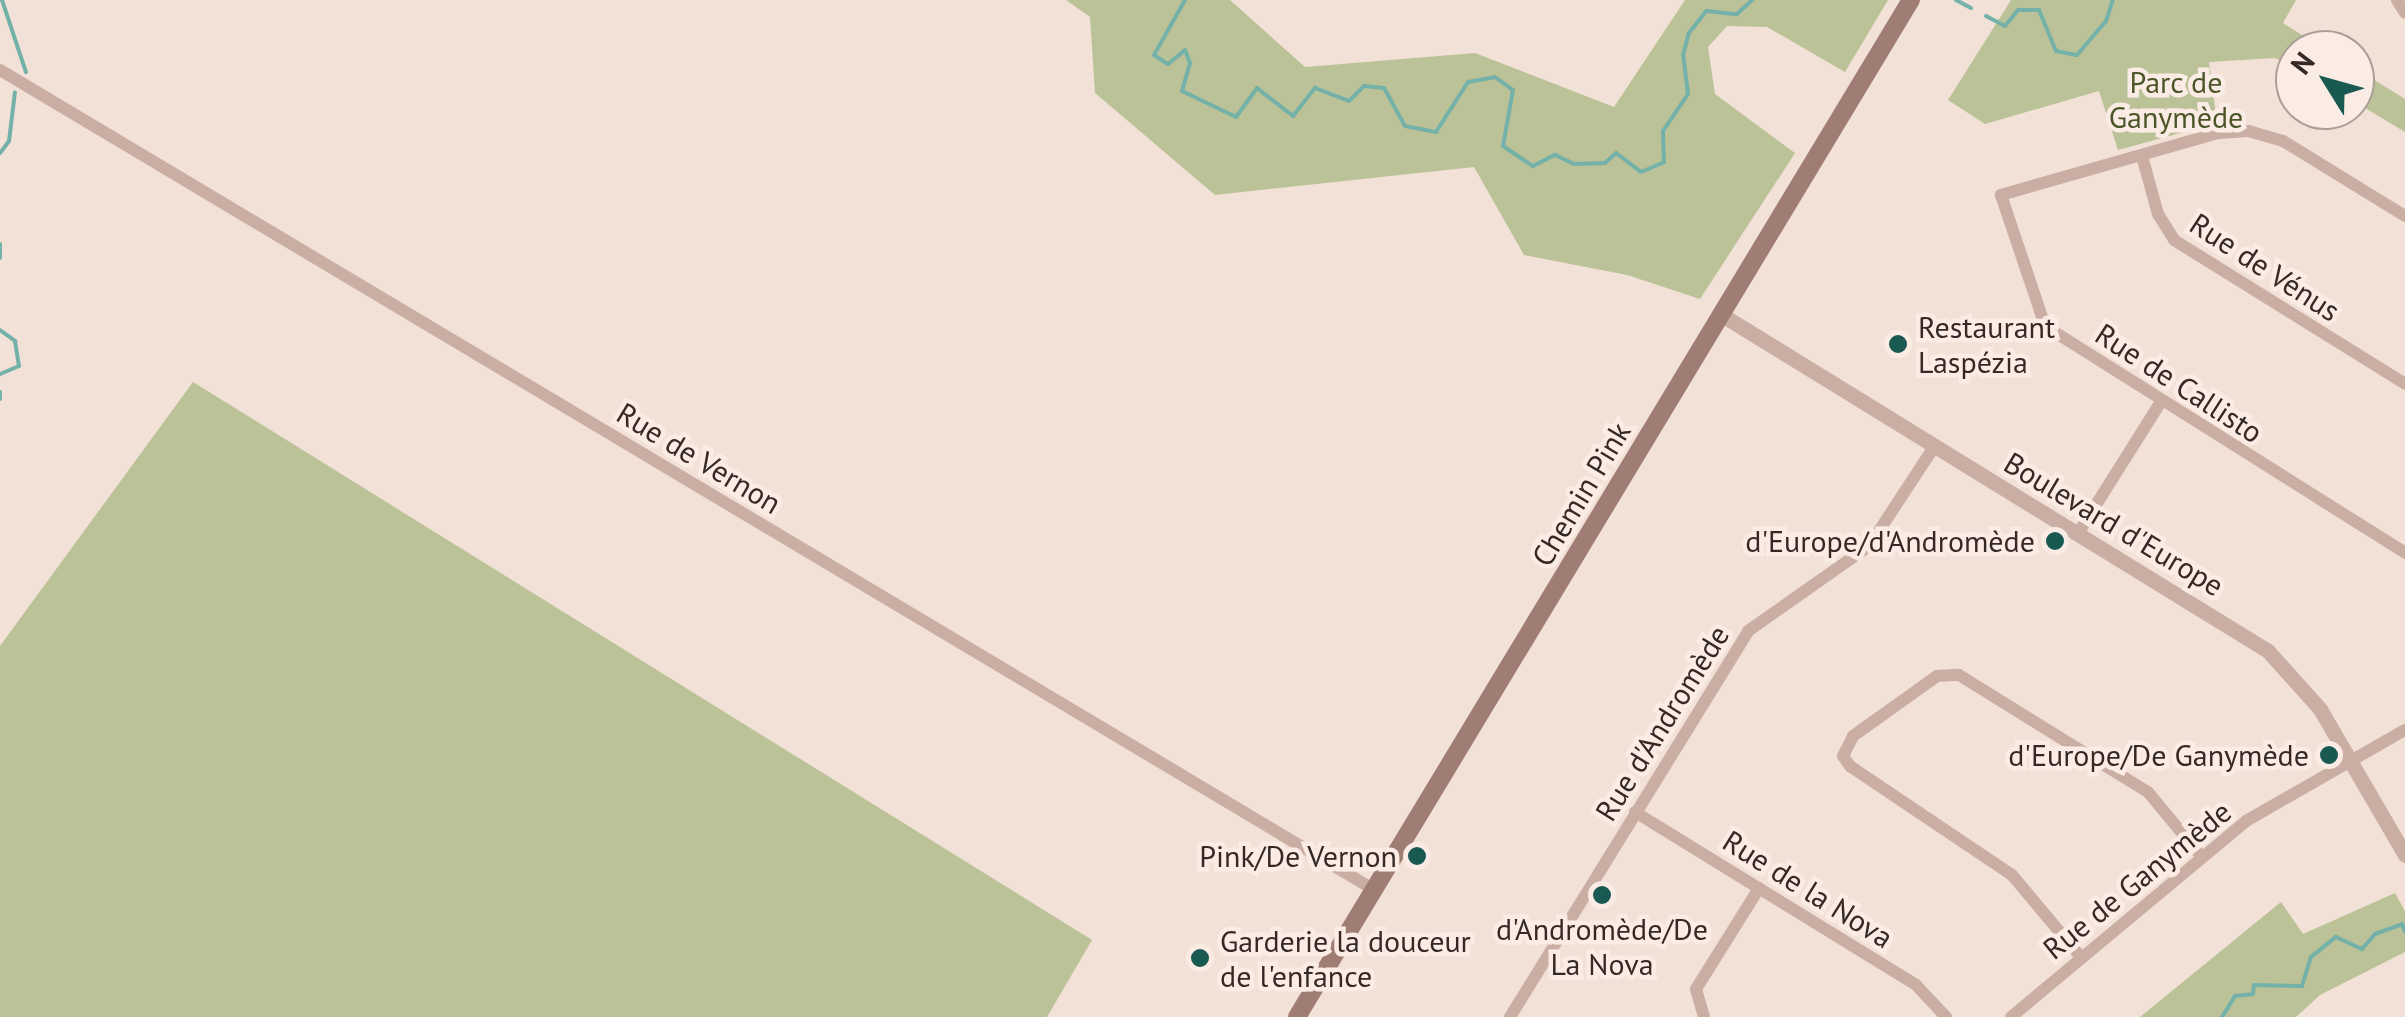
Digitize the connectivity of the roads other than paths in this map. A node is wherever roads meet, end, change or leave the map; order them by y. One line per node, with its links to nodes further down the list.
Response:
1 (1911, 0): 7 (main road, Chemin Pink)
2 (2397, 0): 3 (street)
3 (2405, 13)
4 (0, 70): 19 (street, Rue de Vernon)
5 (2142, 156): 6 (street); 8 (street, Rue de Vénus); 9 (street, Rue de Callisto)
6 (2405, 216)
7 (1722, 316): 10 (street, Boulevard d'Europe); 19 (main road, Chemin Pink)
8 (2405, 384)
9 (2160, 403): 11 (street); 12 (street, Rue de Callisto)
10 (1934, 448): 11 (street, Boulevard d'Europe); 15 (street, Rue d'Andromède)
11 (2077, 535): 14 (street, Boulevard d'Europe)
12 (2405, 552)
13 (2405, 730): 14 (street, Rue de Ganymède)
14 (2352, 764): 16 (street, Boulevard d'Europe); 17 (street, Rue de Ganymède)
15 (1635, 812): 18 (street, Rue de la Nova); 22 (street, Rue d'Andromède)
16 (2405, 855)
17 (2201, 856): 20 (street, Rue de Ganymède); 20 (street)
18 (1759, 888): 23 (street); 24 (street, Rue de la Nova)
19 (1373, 889): 21 (main road, Chemin Pink)
20 (2080, 956): 25 (street, Rue de Ganymède)
21 (1297, 1017)
22 (1510, 1017)
23 (1704, 1017)
24 (1946, 1017)
25 (2011, 1017)

